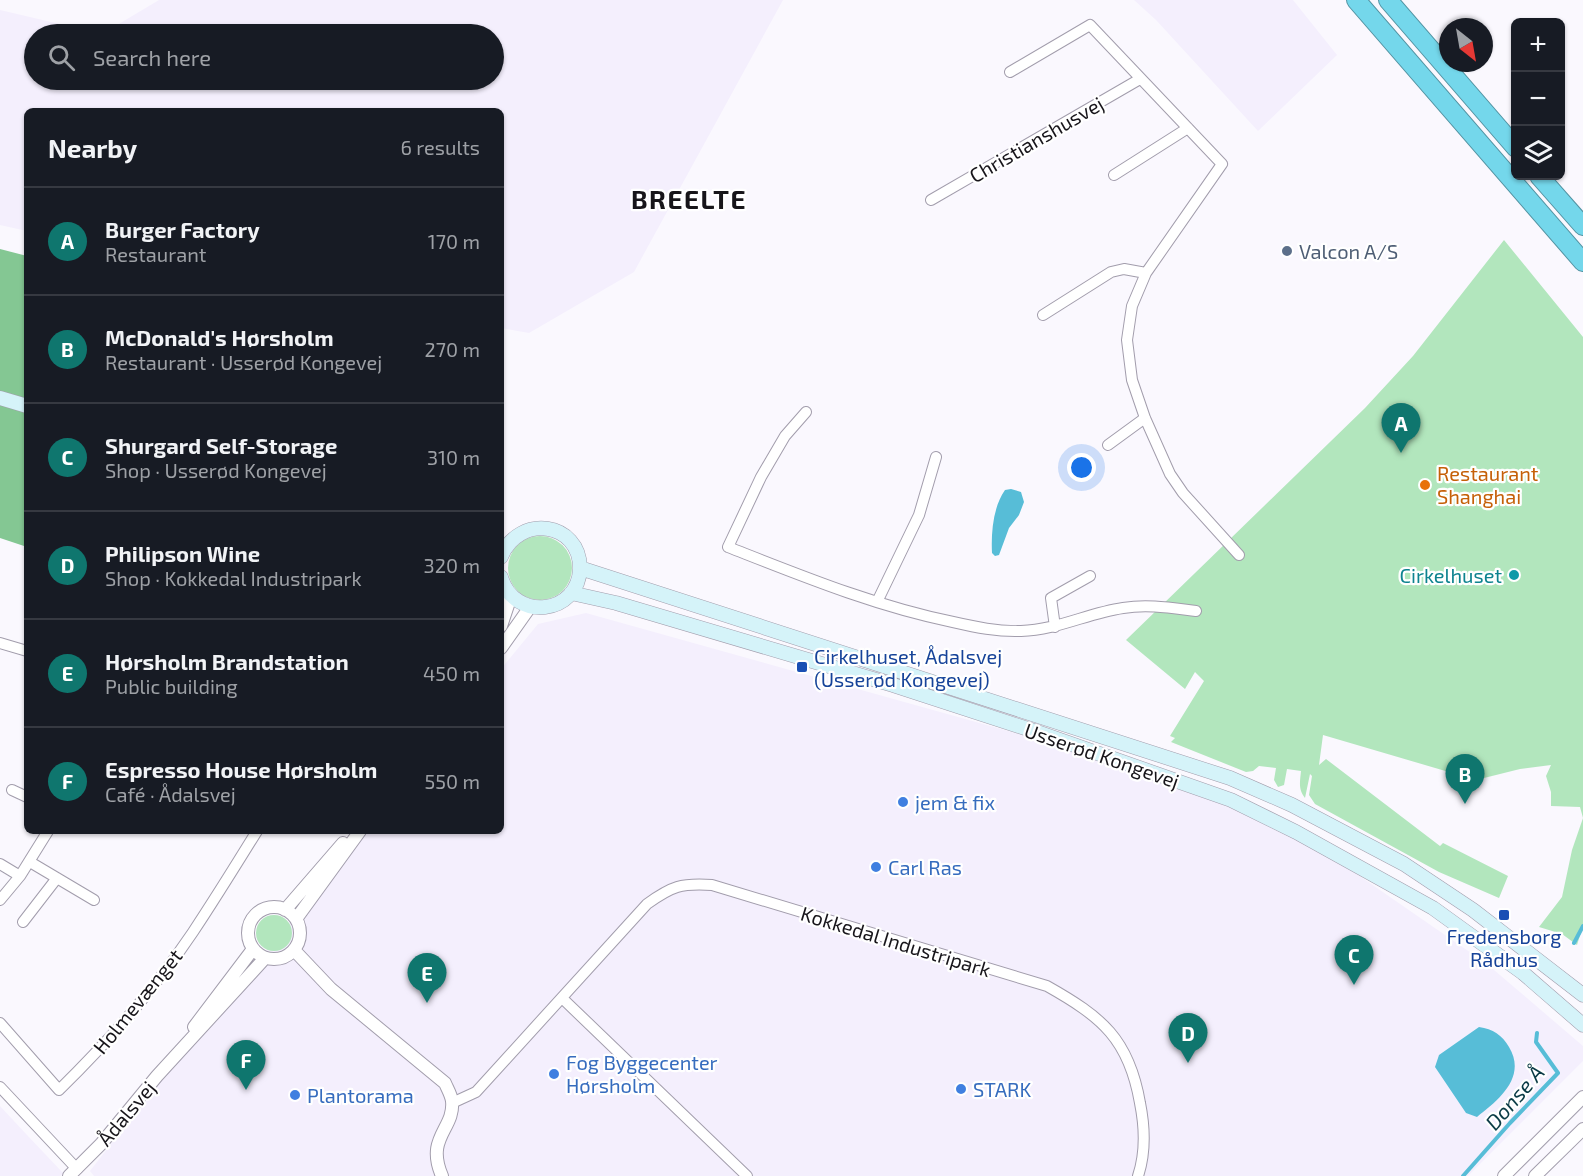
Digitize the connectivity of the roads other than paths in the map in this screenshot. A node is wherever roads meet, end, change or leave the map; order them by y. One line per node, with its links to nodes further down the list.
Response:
1 (1356, 0): 11 (highway)
2 (1388, 0): 6 (highway)
3 (1010, 72): 4 (street)
4 (1140, 79): 5 (street); 9 (street, Christianshusvej)
5 (1188, 128): 7 (street); 12 (street)
6 (1511, 143)
7 (1114, 175)
8 (1543, 180): 10 (highway)
9 (931, 200)
10 (1583, 226)
11 (1583, 262)
12 (1146, 273): 13 (street); 17 (street)
13 (1043, 315)
14 (0, 398): 15 (main road)
15 (24, 405)
16 (806, 412): 27 (street)
17 (1145, 418): 18 (street); 21 (street)
18 (1108, 445)
19 (936, 457): 27 (street)
20 (508, 538): 22 (main road)
21 (1239, 555)
22 (580, 568): 25 (main road); 53 (main road, Usserød Kongevej)
23 (1090, 576): 31 (street)
24 (504, 586): 26 (main road)
25 (571, 593): 28 (main road); 56 (main road, Usserød Kongevej)
26 (511, 596): 28 (main road); 30 (street)
27 (878, 602): 31 (street)
28 (530, 607): 33 (street)
29 (1196, 611): 31 (street)
30 (504, 617)
31 (1055, 627)
32 (0, 643): 34 (street)
33 (504, 644)
34 (24, 650)
35 (12, 790): 36 (street)
36 (24, 796)
37 (46, 834): 41 (street)
38 (255, 834): 55 (street, Holmevænget)
39 (350, 834): 47 (street)
40 (358, 834): 48 (street)
41 (30, 862): 43 (street); 44 (street)
42 (0, 864): 43 (street)
43 (20, 876): 45 (street)
44 (57, 878): 46 (street); 49 (street)
45 (0, 900)
46 (94, 900)
47 (285, 910): 48 (street); 50 (street)
48 (296, 919): 51 (street)
49 (23, 922)
50 (253, 949): 52 (street); 57 (street, Ådalsvej)
51 (294, 950): 52 (street); 60 (street)
52 (266, 958): 57 (street, Ådalsvej)
53 (1583, 995)
54 (562, 998): 60 (street, Kokkedal Industripark); 64 (street); 65 (street, Kokkedal Industripark)
55 (0, 1023)
56 (1583, 1024)
57 (181, 1049): 62 (street, Ådalsvej)
58 (0, 1087): 62 (street)
59 (1583, 1097): 66 (street)
60 (452, 1103): 63 (street)
61 (1583, 1129): 67 (street)
62 (73, 1173)
63 (442, 1176)
64 (747, 1176)
65 (1138, 1176)
66 (1504, 1176)
67 (1534, 1176)

